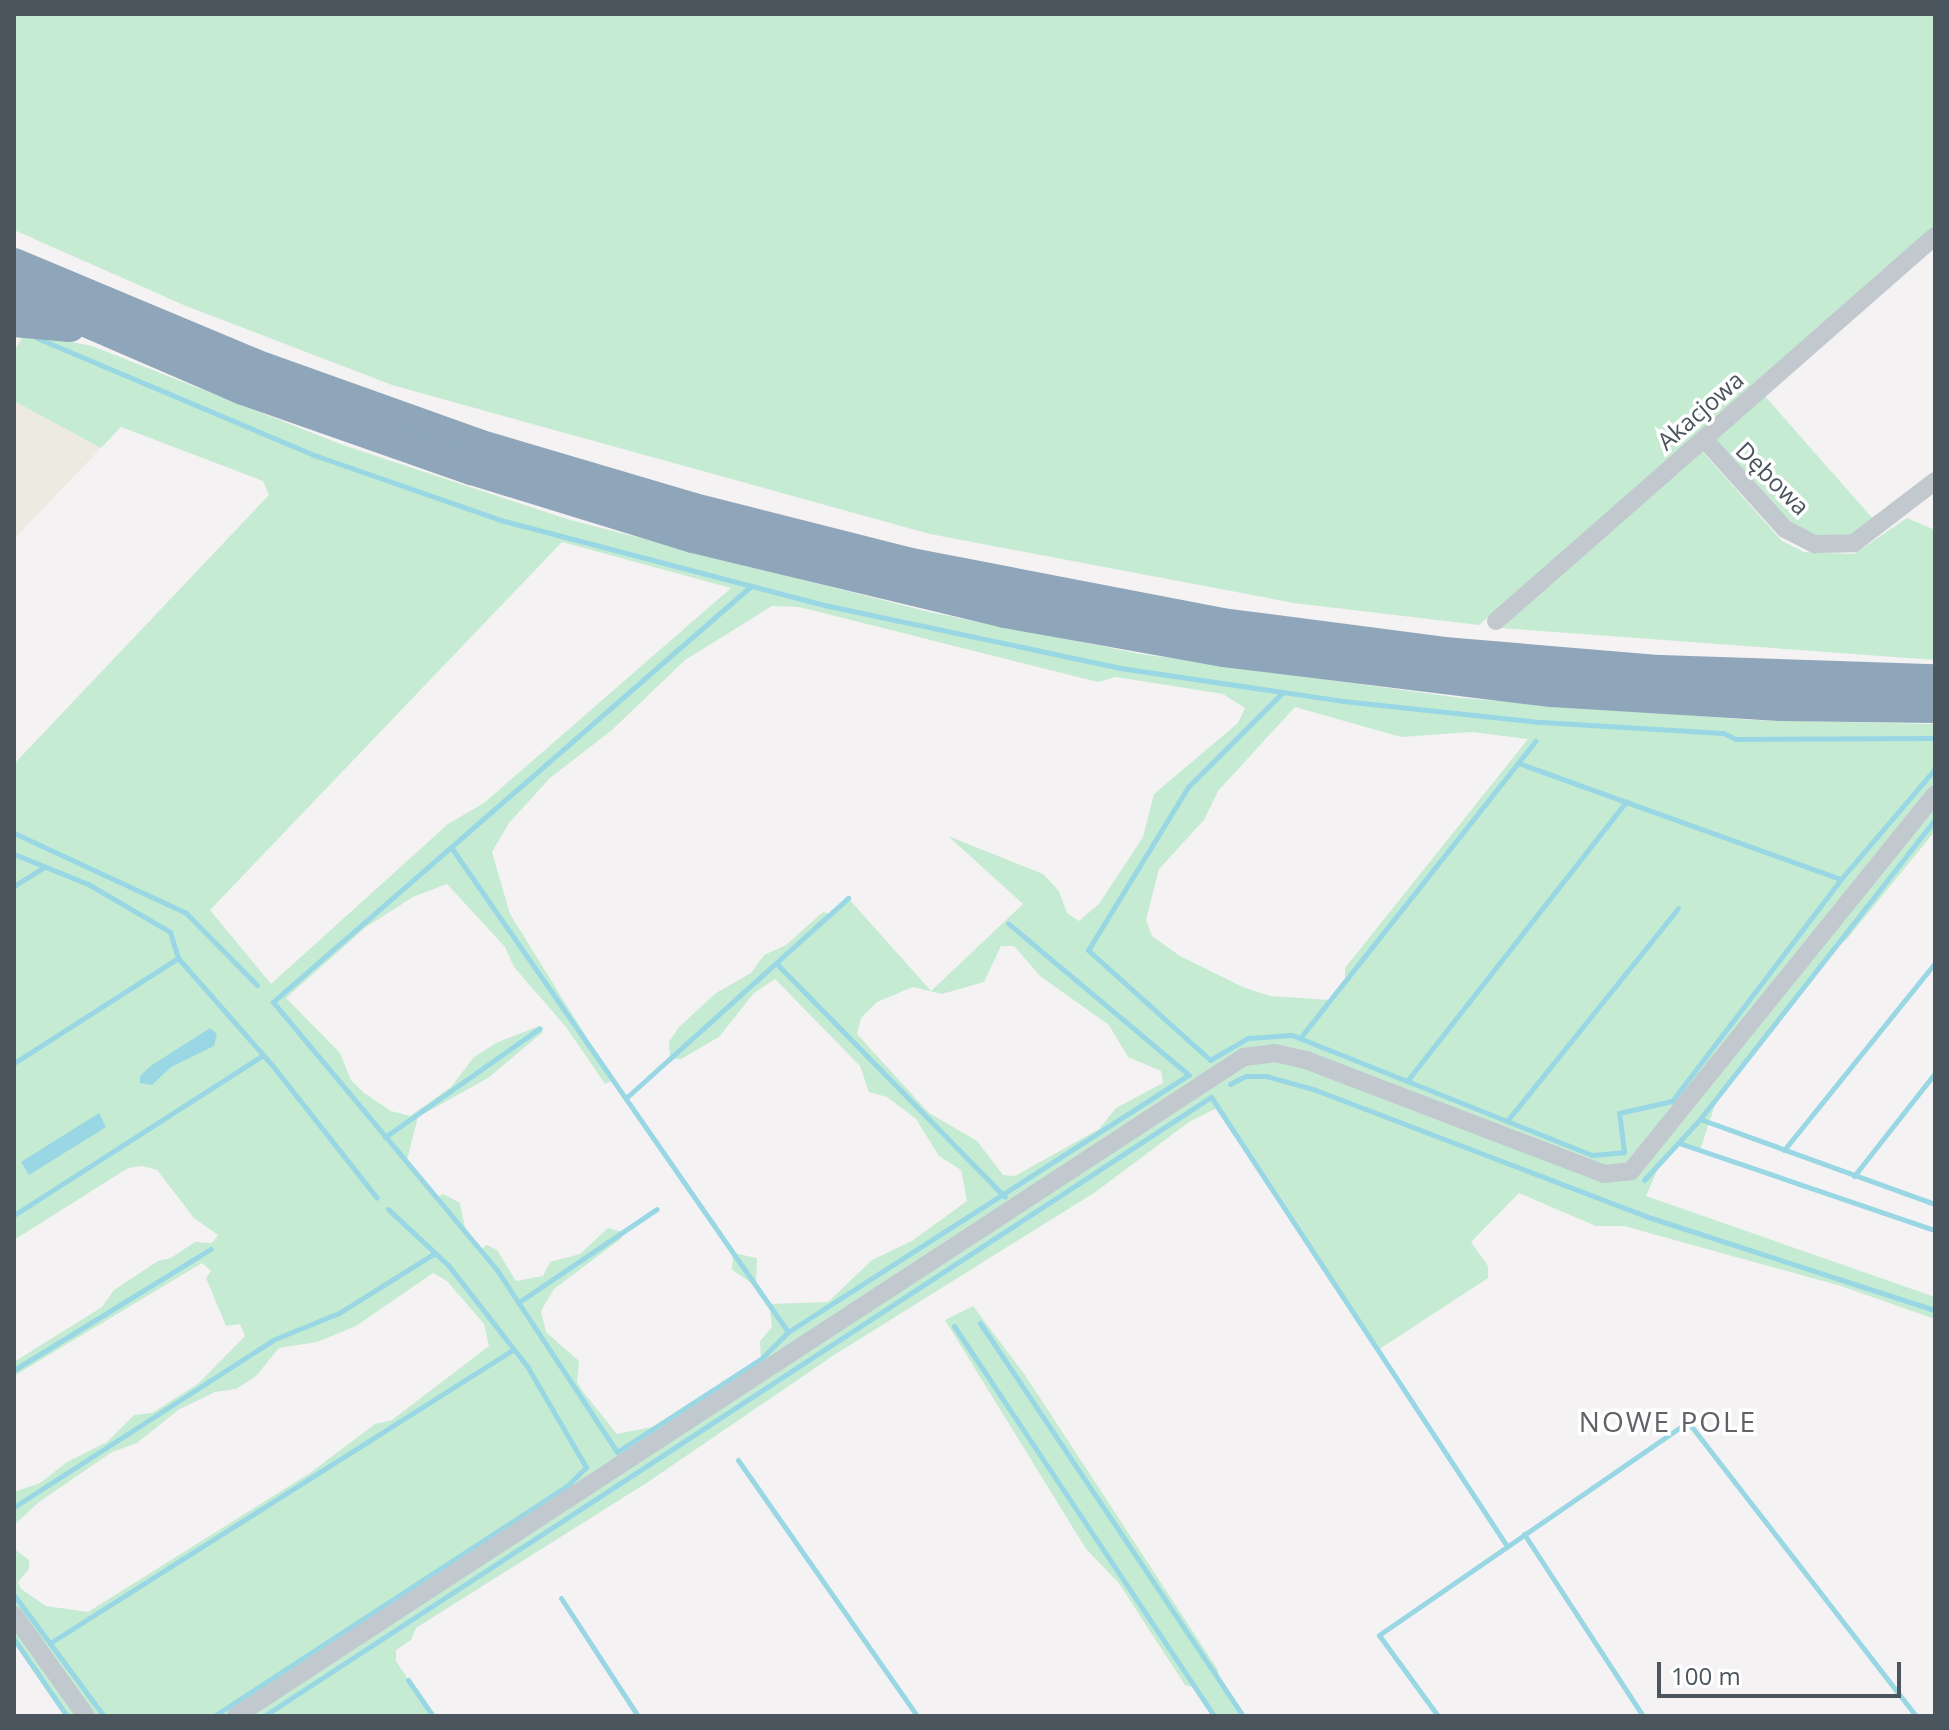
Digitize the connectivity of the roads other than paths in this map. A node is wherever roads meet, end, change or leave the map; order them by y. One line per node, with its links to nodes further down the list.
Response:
1 (1935, 236): 6 (street, Akacjowa)
2 (14, 264): 9 (highway)
3 (14, 290): 5 (highway)
4 (14, 321): 5 (highway)
5 (120, 337): 10 (highway)
6 (1704, 439): 7 (street, Dębowa); 8 (street, Akacjowa)
7 (1935, 481)
8 (1496, 621)
9 (1935, 680)
10 (1935, 707)
11 (1935, 794): 14 (street)
12 (14, 1615): 13 (street)
13 (86, 1716)
14 (236, 1716)

